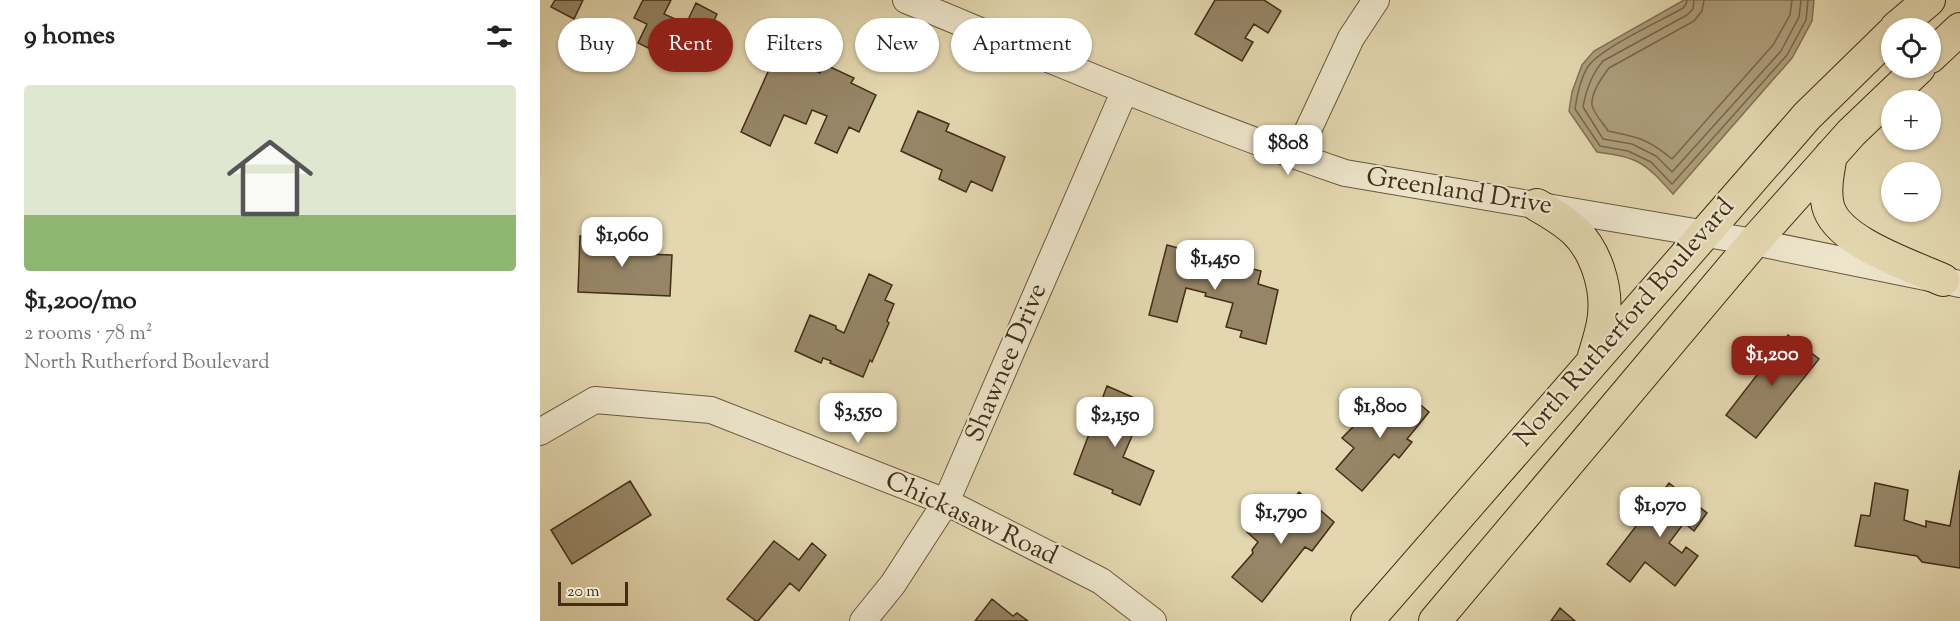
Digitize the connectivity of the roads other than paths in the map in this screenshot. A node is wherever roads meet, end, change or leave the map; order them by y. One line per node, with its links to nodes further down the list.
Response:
1 (906, 0): 9 (street, Greenland Drive)
2 (1376, 0): 11 (street)
3 (1929, 0): 4 (main road)
4 (1908, 18)
5 (1960, 28): 7 (main road)
6 (1881, 44): 13 (main road, North Rutherford Boulevard)
7 (1941, 46)
8 (1909, 78): 10 (main road, North Rutherford Boulevard)
9 (1125, 90): 11 (street, Greenland Drive); 18 (street, Shawnee Drive)
10 (1831, 155): 14 (main road, North Rutherford Boulevard); 15 (main road)
11 (1296, 156): 12 (street, Greenland Drive)
12 (1538, 205): 13 (street, Greenland Drive); 16 (main road)
13 (1704, 234): 14 (street, Greenland Drive); 16 (main road, North Rutherford Boulevard)
14 (1754, 242): 15 (street, Greenland Drive); 22 (main road, North Rutherford Boulevard)
15 (1952, 282)
16 (1593, 360): 21 (main road, North Rutherford Boulevard)
17 (540, 432): 18 (street, Chickasaw Road)
18 (946, 502): 19 (street, Shawnee Drive); 20 (street, Chickasaw Road)
19 (863, 621)
20 (1153, 621)
21 (1367, 621)
22 (1435, 621)

